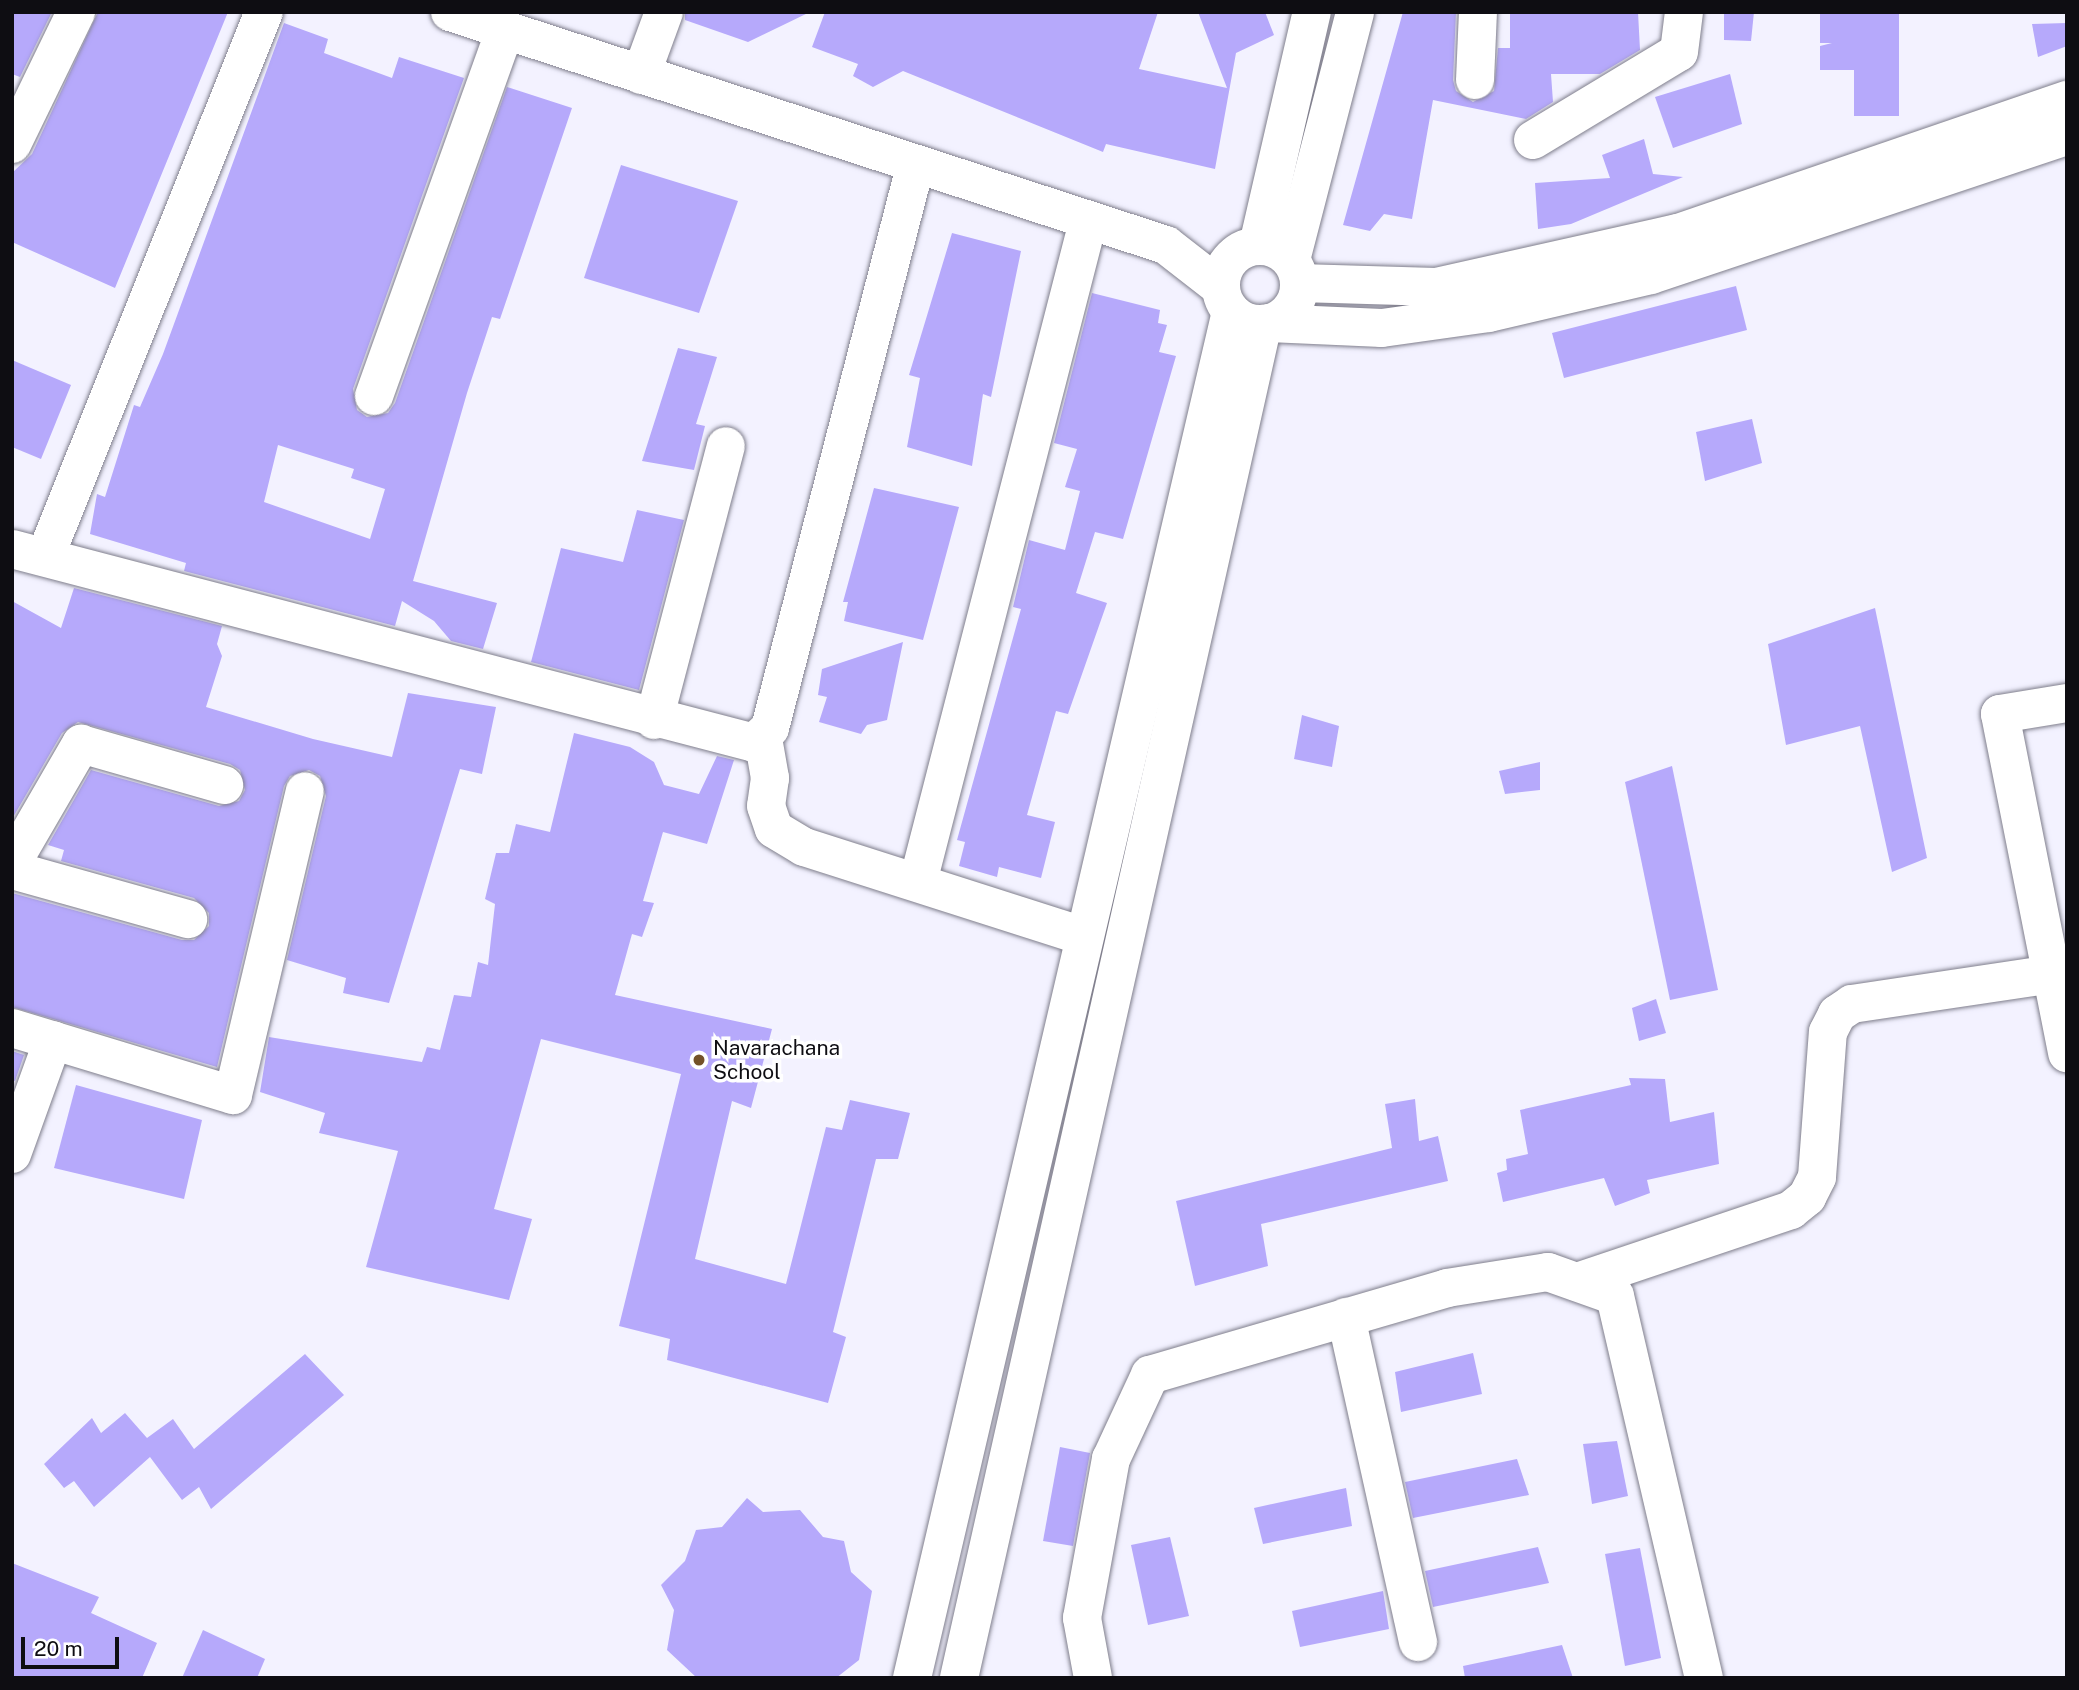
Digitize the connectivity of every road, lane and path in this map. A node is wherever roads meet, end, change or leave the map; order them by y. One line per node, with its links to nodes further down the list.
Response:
1 (76, 12): 13 (street)
2 (264, 12): 24 (street)
3 (450, 12): 9 (street)
4 (664, 12): 10 (street)
5 (1312, 12): 20 (street)
6 (1355, 12): 20 (street)
7 (1478, 12): 11 (street)
8 (1684, 12): 15 (street)
9 (504, 32): 10 (street); 22 (street)
10 (641, 75): 16 (street)
11 (1475, 80)
12 (2067, 100): 17 (street)
13 (17, 119)
14 (2067, 135): 17 (street)
15 (1533, 140)
16 (915, 167): 18 (street); 27 (street)
17 (1863, 187): 20 (street); 21 (street)
18 (1088, 222): 19 (street); 32 (street)
19 (1166, 245): 20 (street); 21 (street)
20 (1274, 259): 21 (street); 21 (street)
21 (1246, 312): 34 (street); 40 (street)
22 (374, 396)
23 (726, 446): 26 (street)
24 (29, 553): 26 (street)
25 (2067, 703): 35 (street)
26 (653, 720): 27 (street)
27 (763, 738): 32 (street)
28 (224, 785): 30 (street)
29 (305, 791): 37 (street)
30 (12, 863)
31 (12, 870): 33 (street)
32 (918, 882): 34 (street)
33 (188, 919)
34 (1083, 936): 39 (street)
35 (2059, 973): 38 (street); 42 (street)
36 (12, 1028): 37 (street)
37 (53, 1040): 41 (street)
38 (2067, 1053)
39 (1037, 1134): 40 (street); 45 (street)
40 (1080, 1144): 46 (street)
41 (12, 1154)
42 (1577, 1282): 43 (street); 48 (street)
43 (1346, 1317): 44 (street); 47 (street)
44 (1418, 1642)
45 (912, 1678)
46 (959, 1678)
47 (1093, 1678)
48 (1704, 1678)

